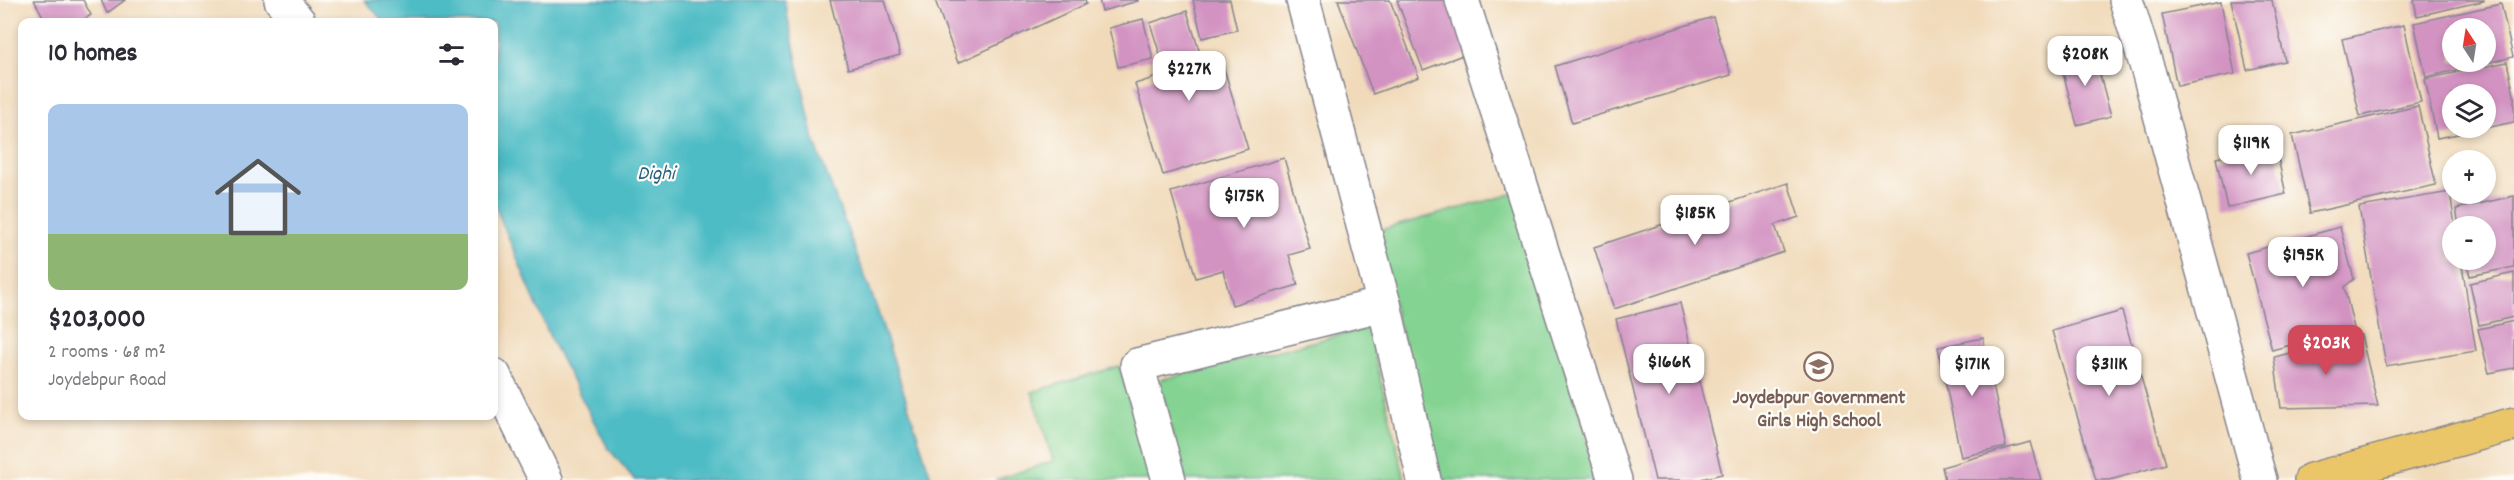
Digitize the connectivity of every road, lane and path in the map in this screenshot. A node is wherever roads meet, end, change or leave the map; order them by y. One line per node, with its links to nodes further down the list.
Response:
1 (281, 0): 5 (street)
2 (1303, 0): 6 (street)
3 (1462, 0): 12 (street)
4 (2126, 0): 13 (street)
5 (296, 18)
6 (1384, 304): 10 (street); 11 (street)
7 (498, 383): 9 (street)
8 (2514, 423): 14 (main road)
9 (546, 480)
10 (1169, 480)
11 (1424, 480)
12 (1614, 480)
13 (2260, 480)
14 (2311, 480)

